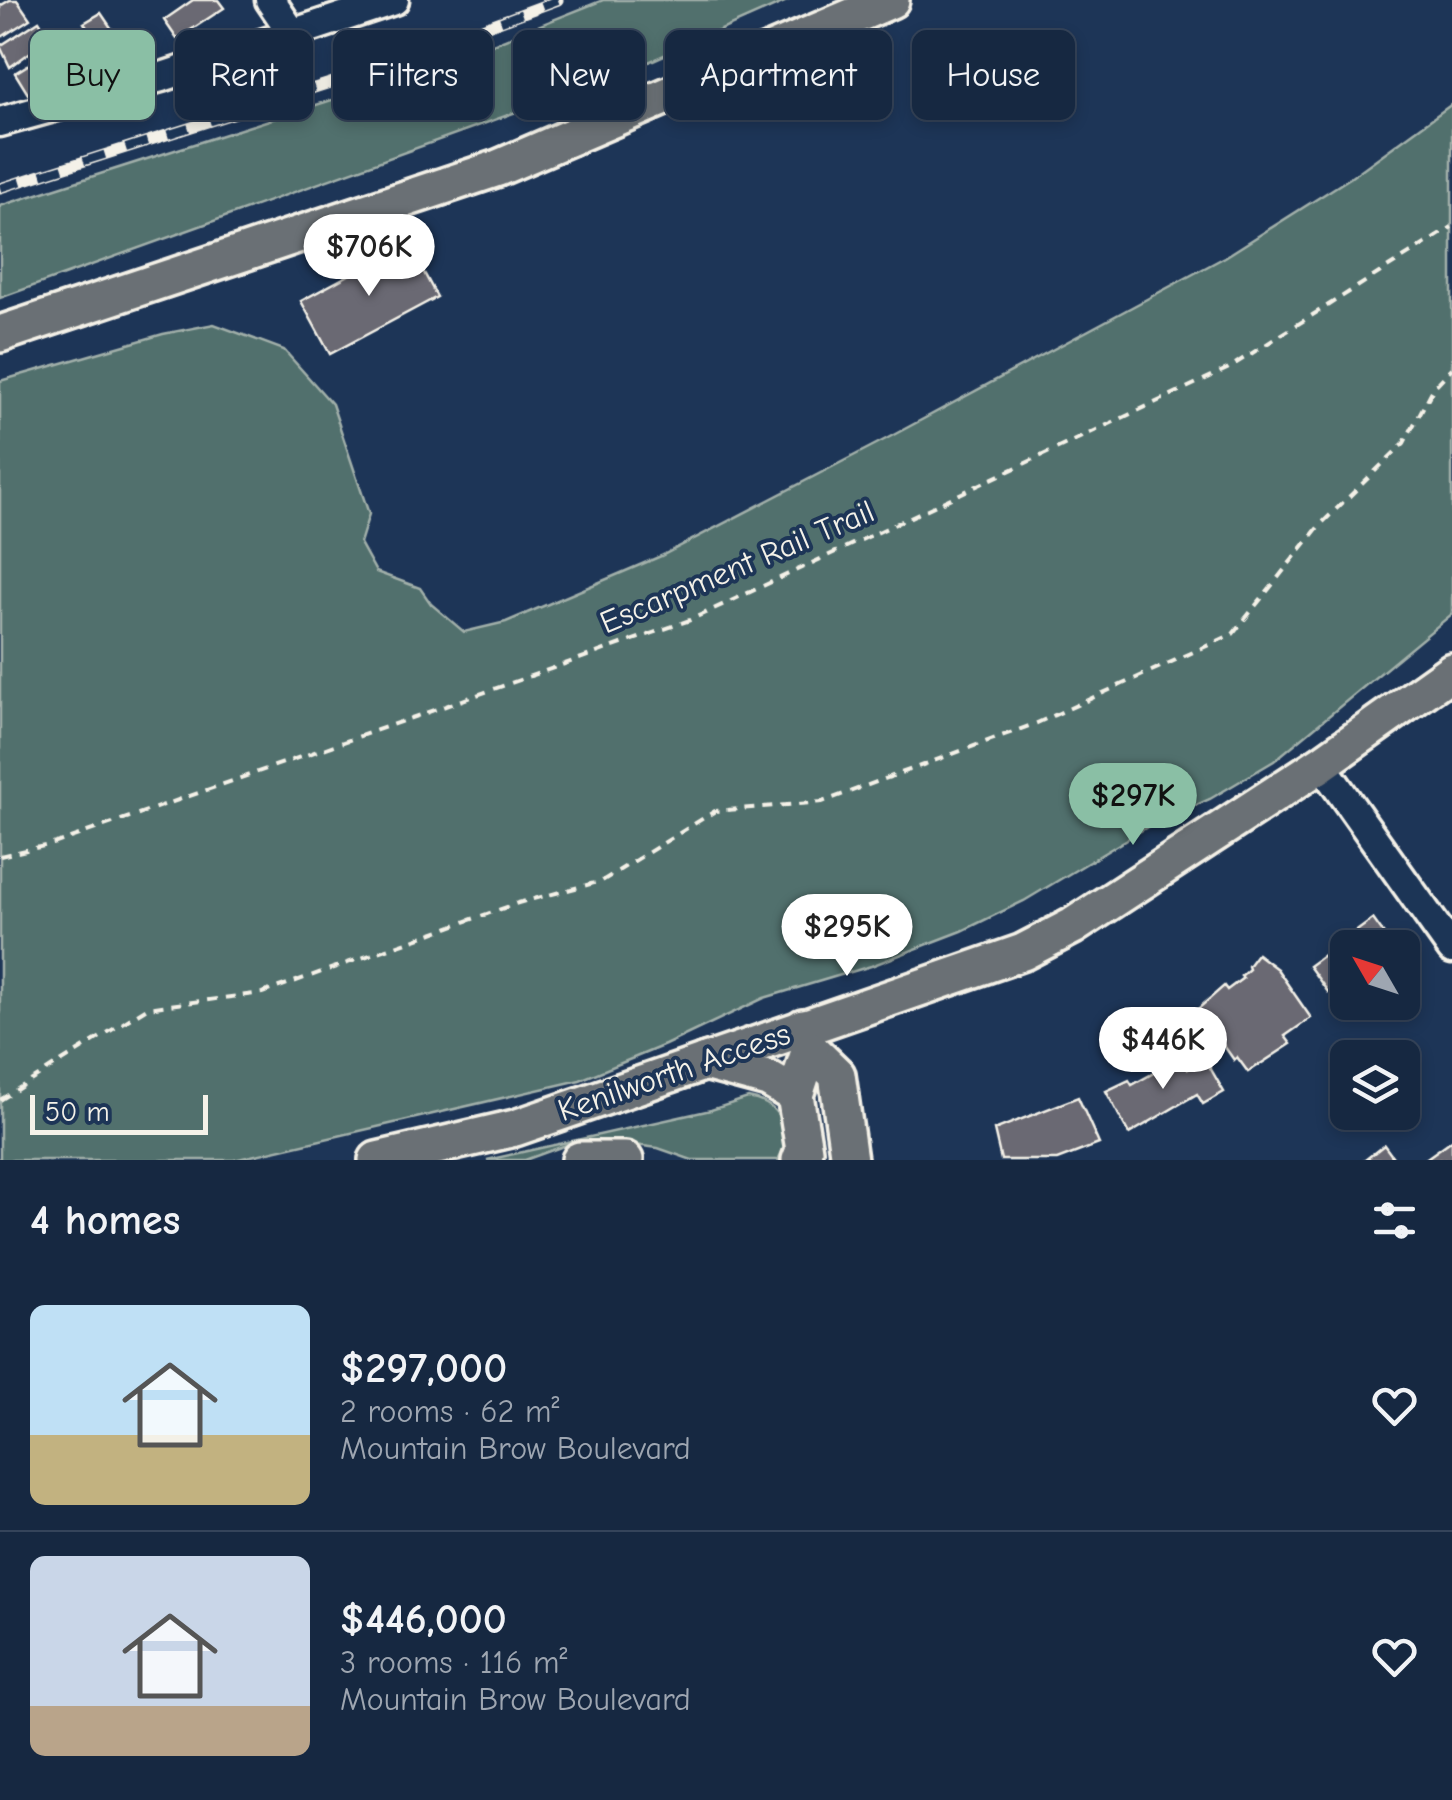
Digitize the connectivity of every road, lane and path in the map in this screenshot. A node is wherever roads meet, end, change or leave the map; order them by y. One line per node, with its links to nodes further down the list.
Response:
1 (270, 0): 4 (street)
2 (394, 0): 5 (street)
3 (891, 0): 9 (main road)
4 (290, 30)
5 (305, 30)
6 (175, 72): 7 (street)
7 (0, 122)
8 (1452, 227): 13 (path, Escarpment Rail Trail)
9 (0, 334)
10 (1452, 368): 18 (path)
11 (1452, 671): 12 (main road, Kenilworth Access)
12 (1321, 764): 14 (street); 15 (main road, Kenilworth Access)
13 (0, 856)
14 (1452, 949)
15 (807, 1038): 16 (main road, Kenilworth Access); 17 (main road); 23 (main road)
16 (705, 1062): 17 (main road); 19 (main road, Kenilworth Access)
17 (795, 1094): 22 (main road)
18 (0, 1100)
19 (376, 1160)
20 (580, 1160): 21 (main road)
21 (625, 1160)
22 (800, 1160)
23 (850, 1160)

